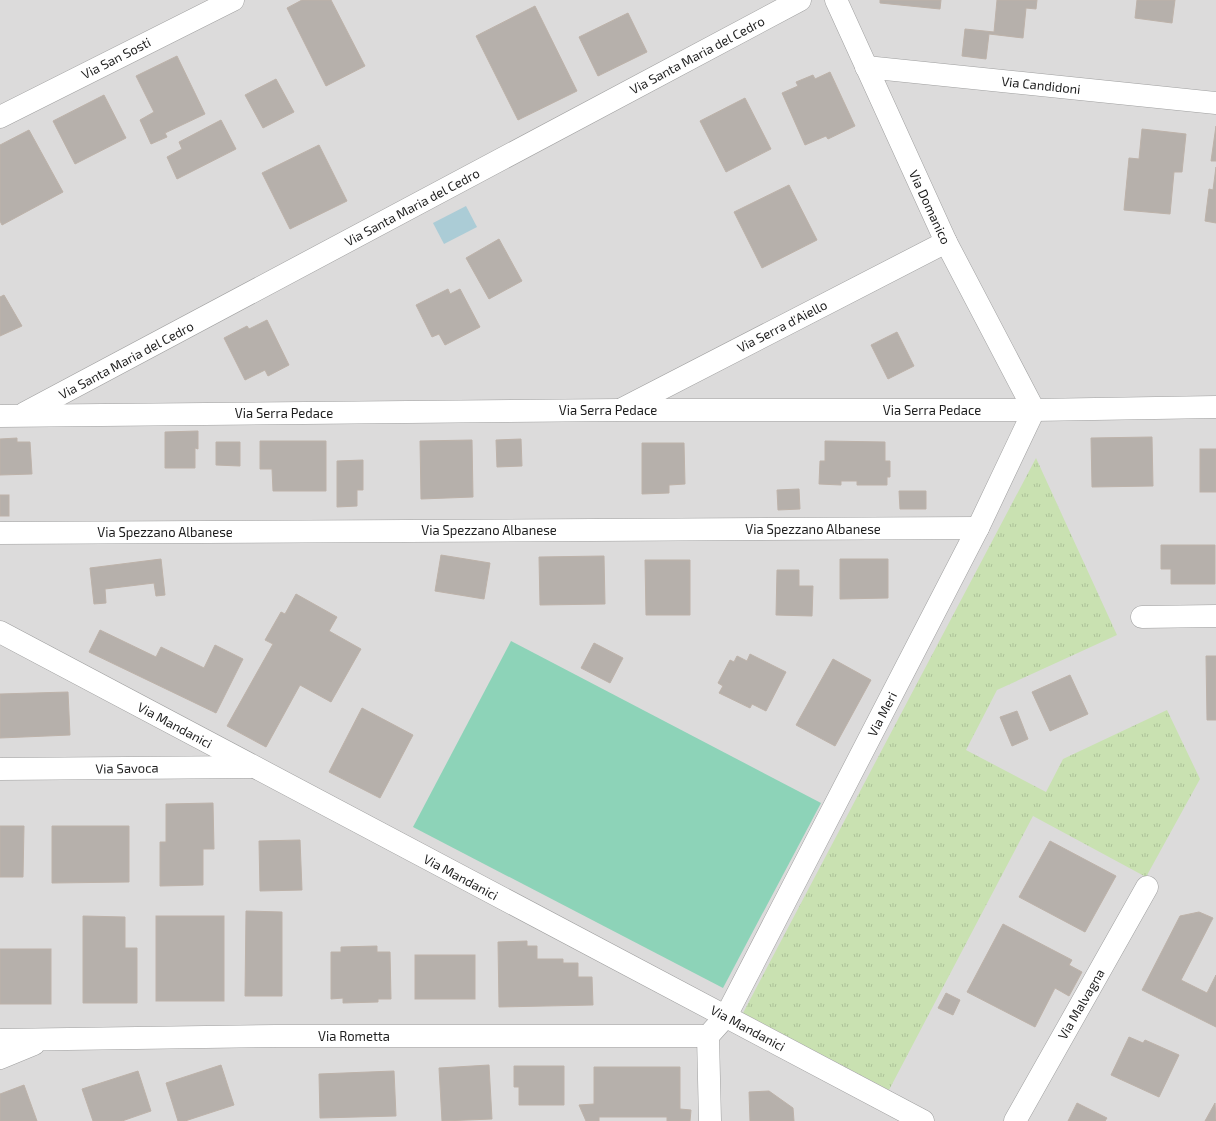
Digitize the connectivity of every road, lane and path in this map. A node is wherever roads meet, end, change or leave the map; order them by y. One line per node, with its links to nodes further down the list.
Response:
1 (233, 0): 6 (street, Via San Sosti)
2 (800, 0): 11 (street, Via Santa Maria del Cedro)
3 (836, 0): 4 (street, Via Domanico)
4 (866, 67): 5 (street, Via Candidoni); 7 (street, Via Domanico)
5 (1216, 103)
6 (0, 117)
7 (946, 242): 9 (street, Via Serra d'Aiello); 10 (street, Via Domanico)
8 (1216, 407): 10 (street, Via Serra Pedace)
9 (619, 410): 10 (street, Via Serra Pedace); 11 (street, Via Serra Pedace)
10 (1034, 410): 13 (street, Via Meri)
11 (23, 415): 12 (street, Via Serra Pedace)
12 (0, 416)
13 (978, 528): 14 (street, Via Spezzano Albanese); 21 (street, Via Meri)
14 (0, 533)
15 (1216, 616): 16 (street)
16 (1142, 617)
17 (0, 632): 18 (street, Via Mandanici)
18 (253, 767): 19 (street, Via Savoca); 21 (street, Via Mandanici)
19 (0, 769)
20 (1147, 887): 28 (street, Via Malvagna)
21 (726, 1016): 22 (street, Via Meri); 27 (street, Via Mandanici)
22 (708, 1036): 24 (street, Via Rometta); 26 (street)
23 (0, 1040): 24 (street, Via Rometta)
24 (46, 1040): 25 (street)
25 (0, 1058)
26 (710, 1121)
27 (923, 1121)
28 (1015, 1121)

